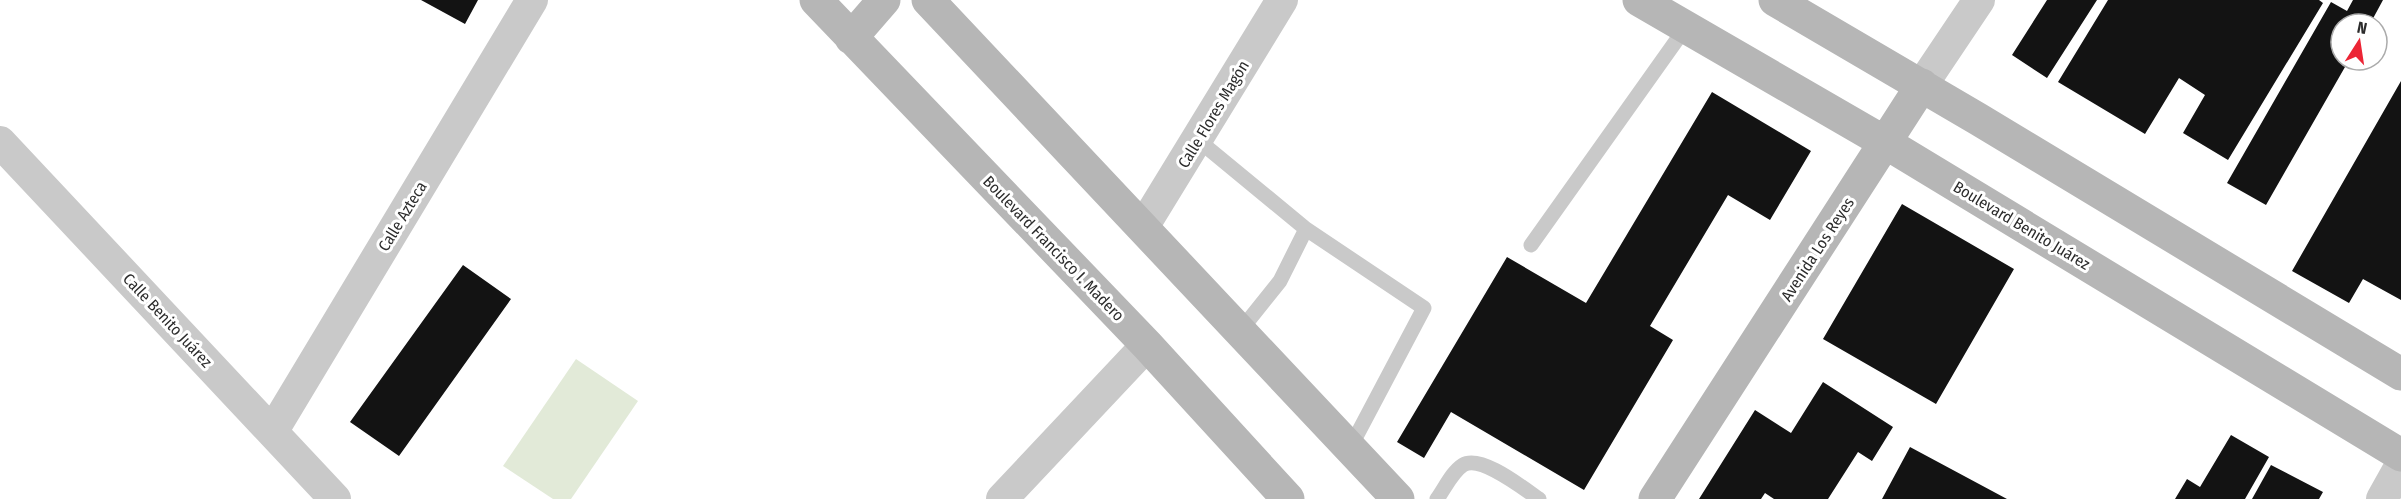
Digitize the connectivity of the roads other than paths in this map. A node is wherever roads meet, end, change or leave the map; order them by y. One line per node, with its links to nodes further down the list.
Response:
1 (532, 0): 21 (street, Calle Azteca)
2 (816, 0): 10 (main road, Boulevard Francisco I. Madero)
3 (884, 0): 10 (main road)
4 (928, 0): 15 (main road)
5 (1282, 0): 12 (street, Calle Flores Magón)
6 (1639, 0): 9 (main road, Boulevard Benito Juárez)
7 (1775, 0): 11 (main road)
8 (1979, 0): 11 (street, Avenida Los Reyes)
9 (1686, 27): 14 (main road, Boulevard Benito Juárez); 17 (lane)
10 (851, 38): 19 (main road, Boulevard Francisco I. Madero)
11 (1922, 85): 14 (main road, Avenida Los Reyes); 20 (main road)
12 (1198, 140): 15 (street, Calle Flores Magón); 16 (lane)
13 (0, 142): 21 (street, Calle Benito Juárez)
14 (1886, 142): 23 (main road, Boulevard Benito Juárez); 31 (main road, Avenida Los Reyes)
15 (1143, 226): 18 (main road)
16 (1306, 229): 18 (lane); 22 (lane)
17 (1531, 245)
18 (1240, 331): 22 (main road)
19 (1147, 345): 26 (street); 27 (main road, Boulevard Francisco I. Madero)
20 (2401, 374)
21 (272, 432): 25 (street, Calle Benito Juárez)
22 (1350, 448): 28 (main road)
23 (2401, 455)
24 (2401, 465): 32 (street)
25 (335, 499)
26 (1002, 499)
27 (1288, 499)
28 (1398, 499)
29 (1437, 499): 30 (lane)
30 (1539, 499)
31 (1655, 499)
32 (2382, 499)

